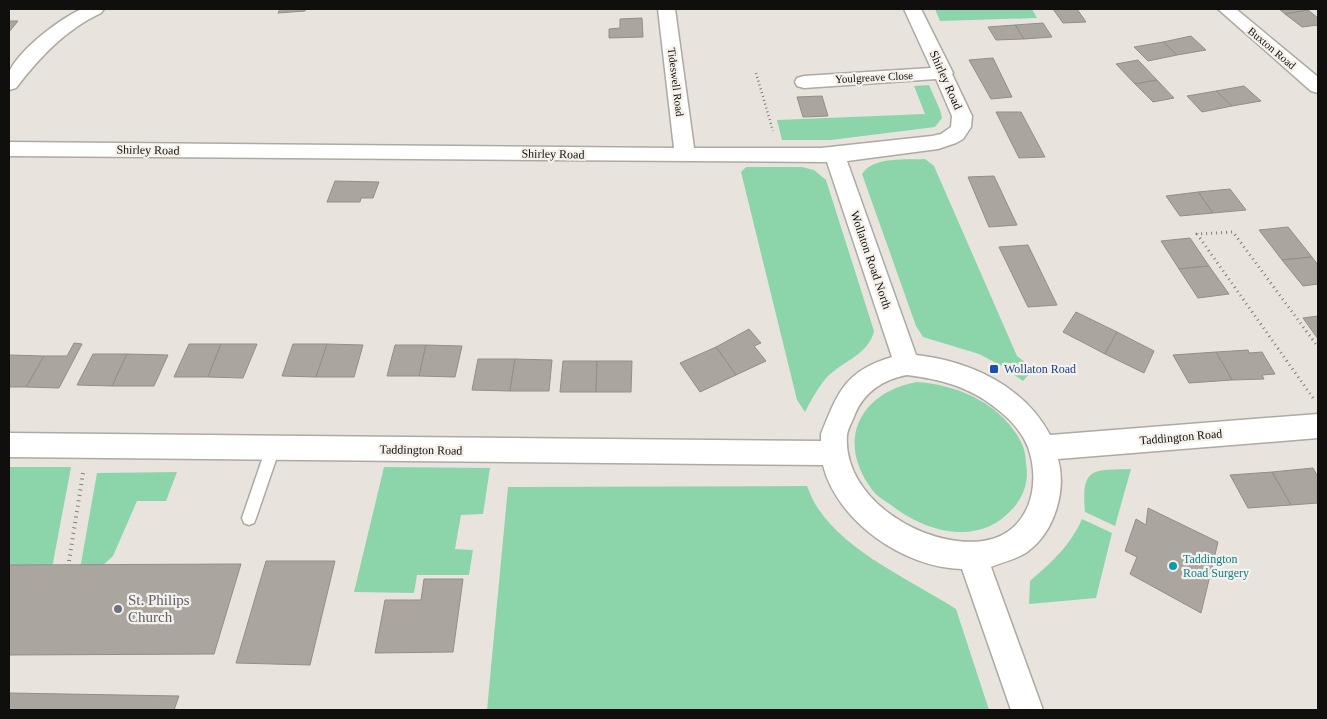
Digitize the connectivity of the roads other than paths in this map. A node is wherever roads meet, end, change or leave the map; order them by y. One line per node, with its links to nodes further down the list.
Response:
1 (95, 9): 7 (street)
2 (666, 9): 10 (street, Tideswell Road)
3 (913, 9): 5 (street, Shirley Road)
4 (1226, 9): 8 (street, Buxton Road)
5 (944, 73): 6 (street, Youlgreave Close); 11 (street, Shirley Road)
6 (804, 82)
7 (9, 84)
8 (1318, 87)
9 (9, 149): 10 (street, Shirley Road)
10 (686, 155): 11 (street, Shirley Road)
11 (835, 156): 12 (street, Wollaton Road North)
12 (907, 364): 16 (street); 17 (street)
13 (1318, 426): 16 (street, Taddington Road)
14 (9, 445): 15 (street, Taddington Road)
15 (273, 448): 17 (street, Taddington Road); 18 (lane)
16 (1043, 448): 19 (street)
17 (833, 453): 19 (street)
18 (249, 518)
19 (973, 558): 20 (street)
20 (1027, 710)

